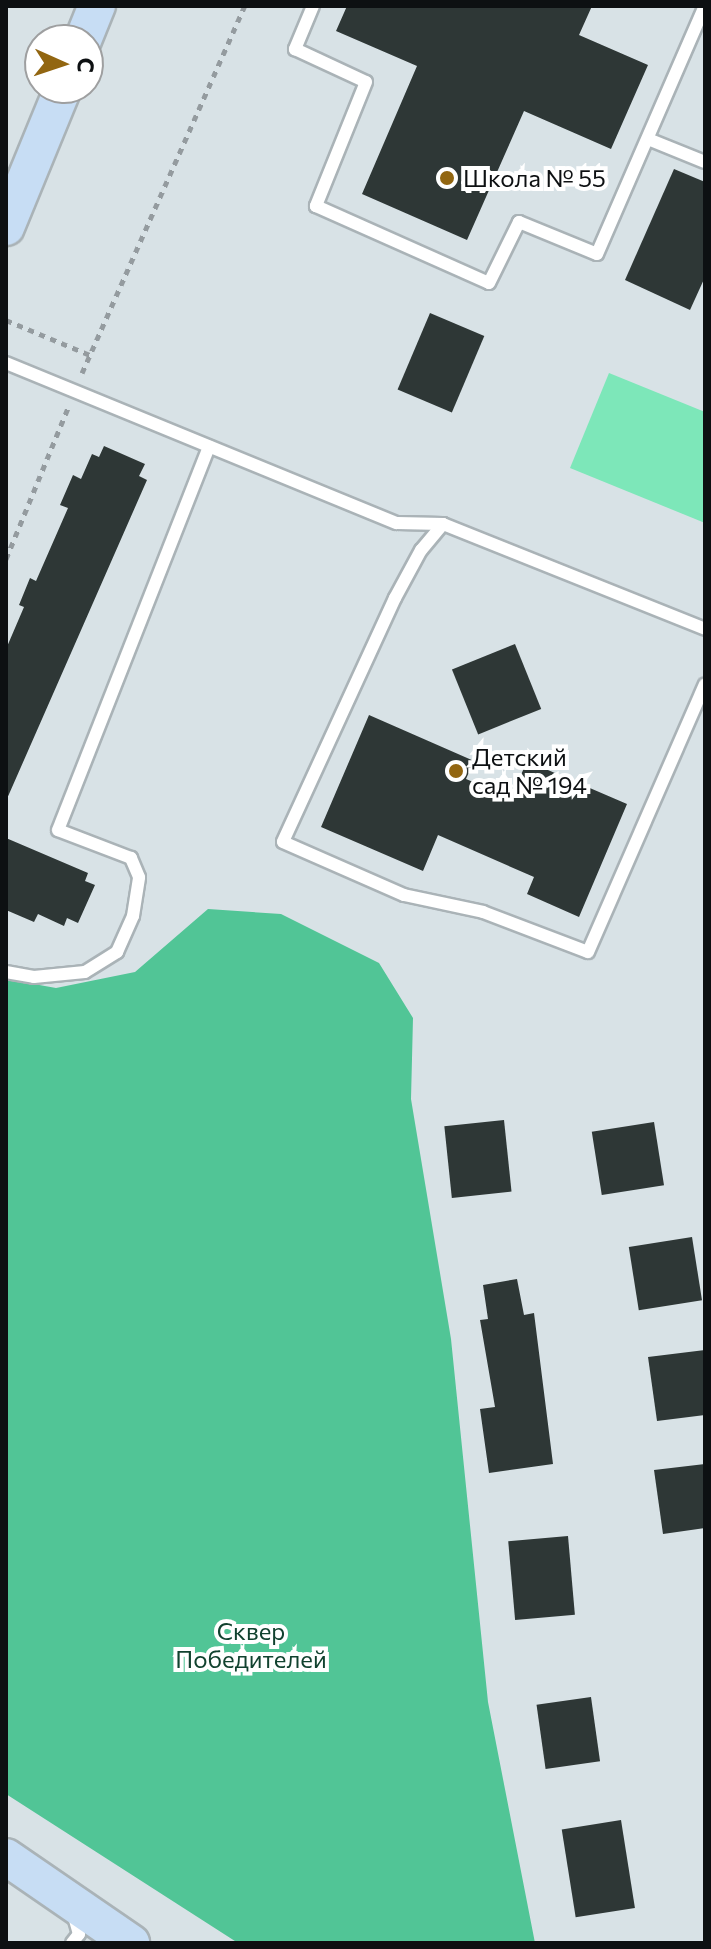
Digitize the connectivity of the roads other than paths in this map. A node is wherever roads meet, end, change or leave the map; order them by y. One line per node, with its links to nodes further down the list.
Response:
1 (313, 6): 4 (lane)
2 (705, 6): 4 (lane)
3 (56, 104): 6 (street)
4 (648, 139): 5 (lane)
5 (705, 162)
6 (6, 227)
7 (6, 363): 8 (lane)
8 (209, 447): 9 (lane); 12 (lane)
9 (443, 524): 10 (lane); 11 (lane)
10 (705, 629)
11 (705, 684)
12 (6, 972)
13 (6, 1857): 14 (street)
14 (70, 1901): 15 (lane); 16 (street)
15 (72, 1943)
16 (131, 1943)

